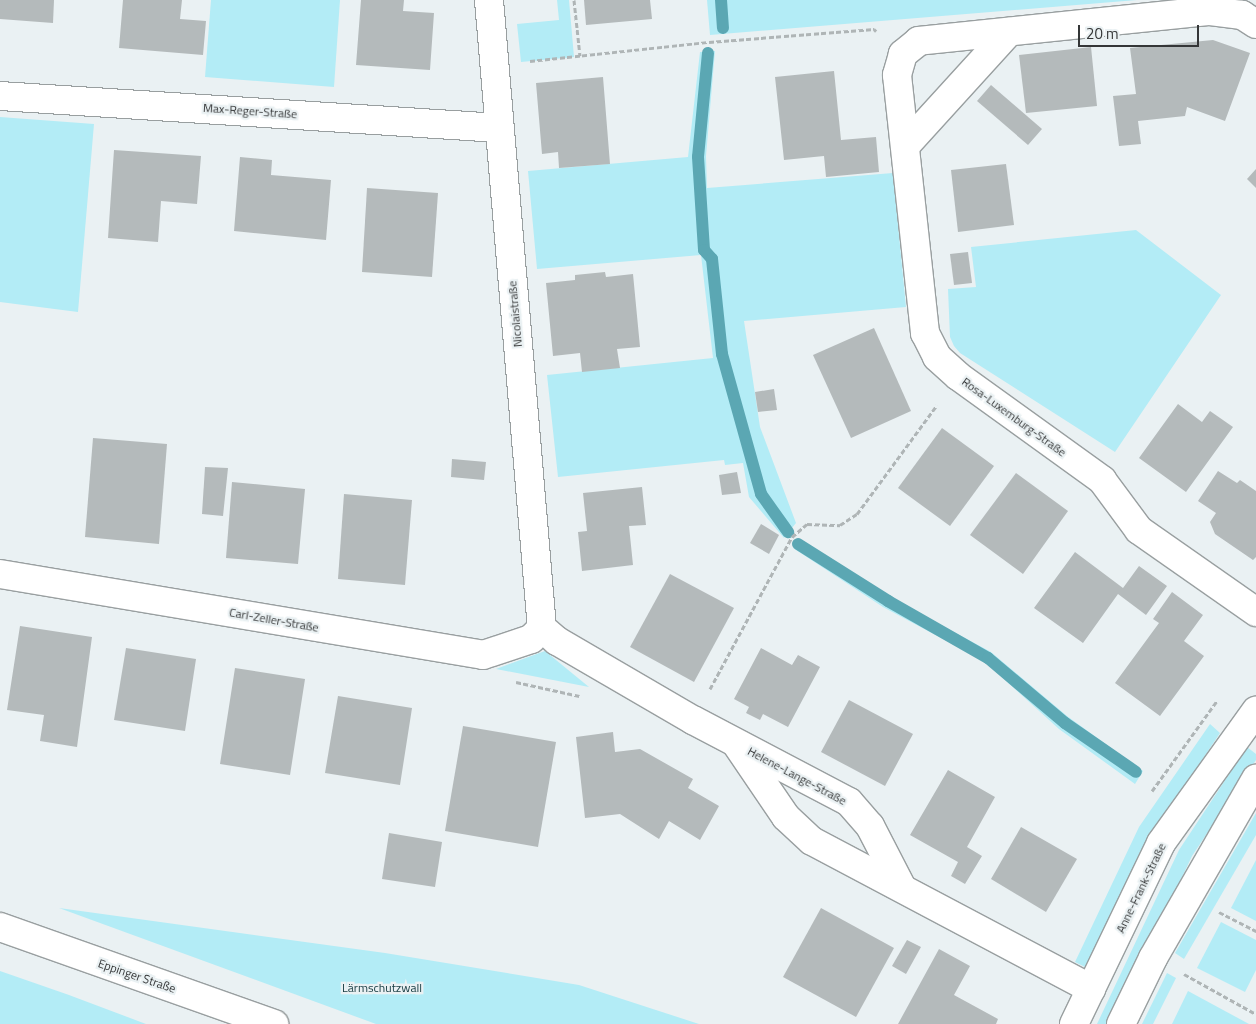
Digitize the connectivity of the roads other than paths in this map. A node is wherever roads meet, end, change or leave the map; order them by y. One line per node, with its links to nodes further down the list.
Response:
1 (489, 0): 5 (street, Nicolaistraße)
2 (1256, 24): 3 (street)
3 (1009, 32): 6 (street); 6 (street, Rosa-Luxemburg-Straße)
4 (0, 96): 5 (street, Max-Reger-Straße)
5 (499, 128): 9 (street, Nicolaistraße)
6 (906, 146): 8 (street, Rosa-Luxemburg-Straße)
7 (0, 574): 9 (street, Carl-Zeller-Straße)
8 (1256, 612)
9 (542, 628): 11 (street, Helene-Lange-Straße)
10 (1256, 711): 15 (street, Anne-Frank-Straße)
11 (736, 744): 13 (street, Helene-Lange-Straße); 13 (street, Helene-Lange-Straße)
12 (1256, 779): 18 (street)
13 (902, 888): 15 (street, Helene-Lange-Straße)
14 (0, 927): 16 (street, Eppinger Straße)
15 (1091, 990): 17 (street, Anne-Frank-Straße)
16 (274, 1024)
17 (1074, 1024)
18 (1121, 1024)

